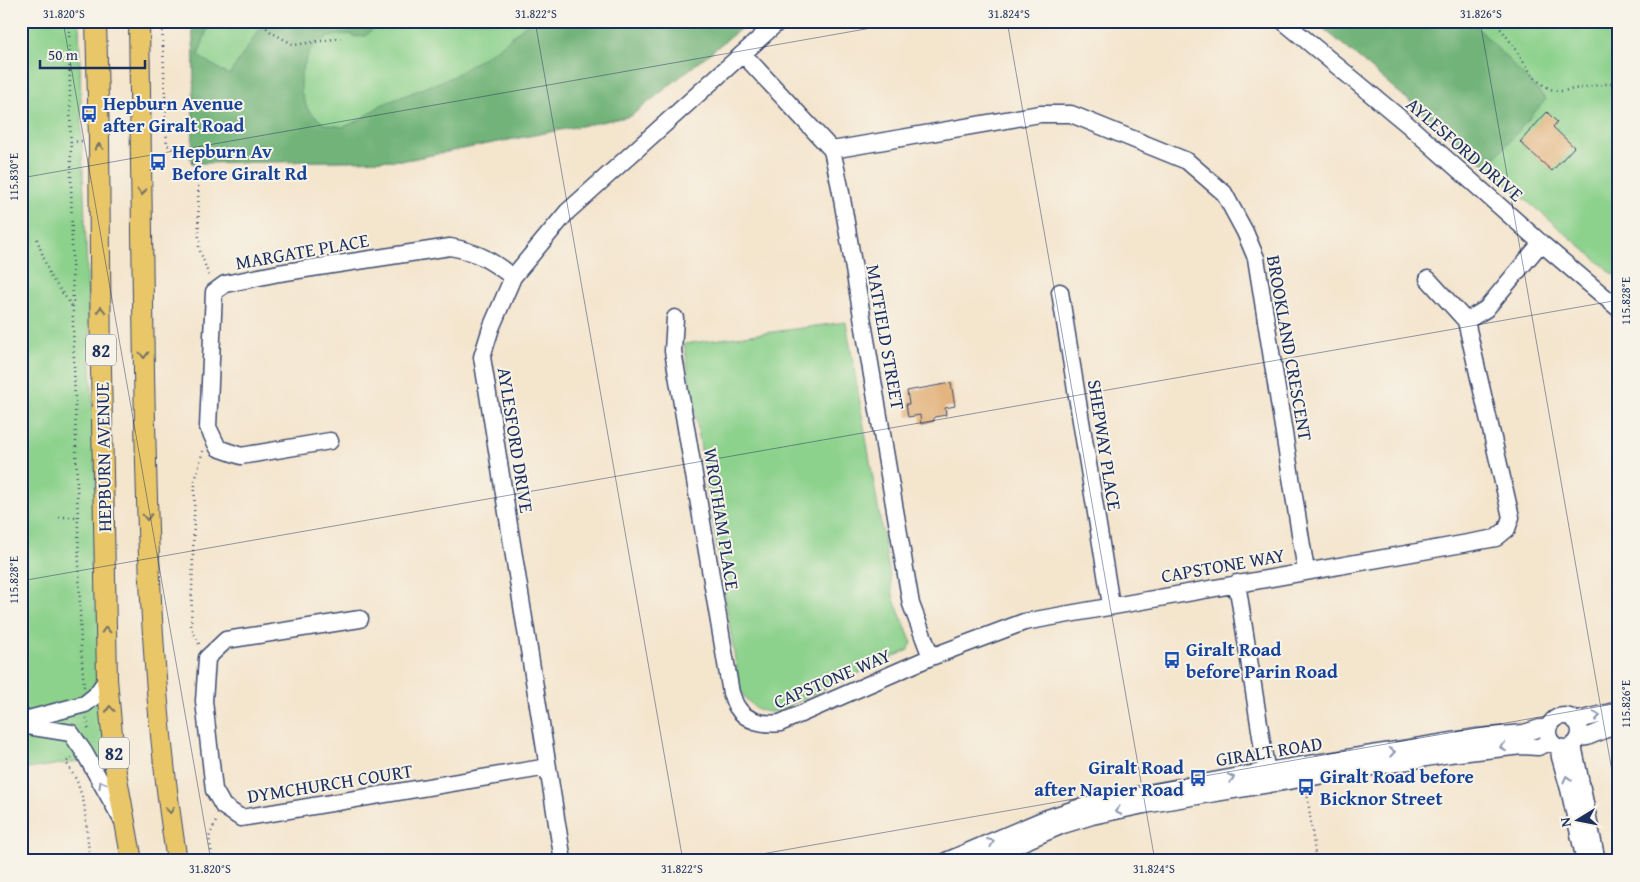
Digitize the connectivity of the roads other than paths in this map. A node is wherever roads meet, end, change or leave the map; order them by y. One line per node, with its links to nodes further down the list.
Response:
1 (96, 21): 20 (main road, HEPBURN AVENUE / 82, one-way to 1)
2 (139, 21): 32 (main road, 82, one-way to 32)
3 (779, 21): 5 (street, AYLESFORD DRIVE)
4 (1283, 21): 7 (street, AYLESFORD DRIVE)
5 (743, 54): 6 (street); 8 (street, AYLESFORD DRIVE)
6 (832, 150): 15 (street, BROOKLAND CRESCENT); 19 (street, MATFIELD STREET)
7 (1541, 243): 11 (street, AYLESFORD DRIVE); 13 (street)
8 (513, 277): 14 (street, MARGATE PLACE); 28 (street, AYLESFORD DRIVE)
9 (1428, 279): 13 (street, CAPSTONE WAY)
10 (1060, 292): 17 (street, SHEPWAY PLACE)
11 (1619, 309)
12 (675, 318): 22 (street, WROTHAM PLACE)
13 (1466, 321): 15 (street, CAPSTONE WAY)
14 (330, 441)
15 (1306, 571): 16 (street, CAPSTONE WAY)
16 (1237, 583): 17 (street, CAPSTONE WAY); 29 (street)
17 (1111, 605): 19 (street, CAPSTONE WAY)
18 (360, 619): 28 (street, DYMCHURCH COURT)
19 (931, 658): 22 (street, CAPSTONE WAY)
20 (107, 678): 23 (street); 30 (main road, HEPBURN AVENUE / 82, one-way to 20)
21 (1619, 710): 24 (street, one-way to 21)
22 (750, 719)
23 (21, 721)
24 (1575, 721): 27 (street); 27 (street)
25 (1619, 724): 27 (street, GIRALT ROAD)
26 (21, 725): 30 (street, one-way to 26)
27 (1562, 740): 29 (street, GIRALT ROAD, one-way to 29); 29 (street, GIRALT ROAD, one-way to 27); 36 (street, one-way to 27); 37 (street)
28 (548, 767): 33 (street, AYLESFORD DRIVE)
29 (1268, 778): 34 (street, GIRALT ROAD, one-way to 29); 35 (street, GIRALT ROAD, one-way to 35)
30 (126, 826): 31 (main road, HEPBURN AVENUE / 82)
31 (132, 861)
32 (177, 861)
33 (563, 861)
34 (946, 861)
35 (978, 861)
36 (1585, 861)
37 (1597, 861)

